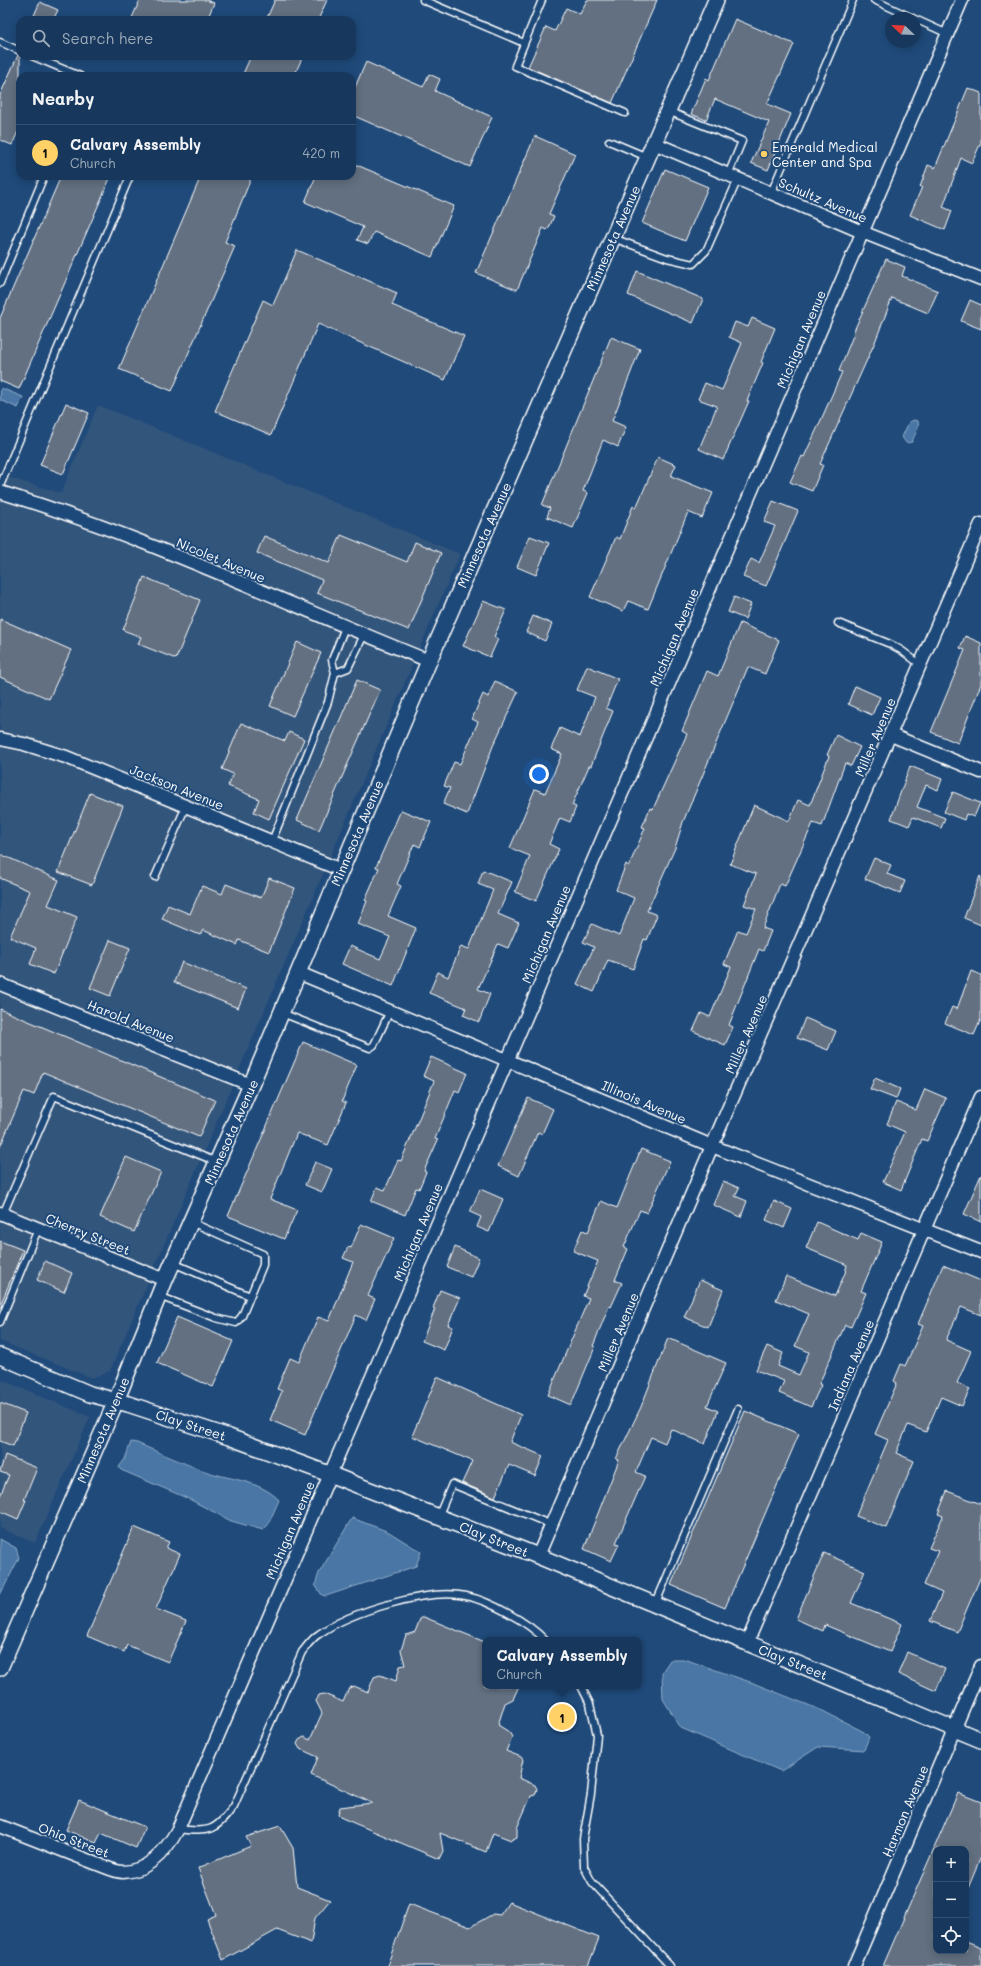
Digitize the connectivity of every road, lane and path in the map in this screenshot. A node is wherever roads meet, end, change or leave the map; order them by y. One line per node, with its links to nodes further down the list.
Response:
1 (423, 0): 11 (lane)
2 (542, 0): 11 (lane)
3 (716, 0): 15 (street, Minnesota Avenue)
4 (853, 0): 23 (lane)
5 (874, 0): 7 (lane)
6 (962, 0): 9 (street, Michigan Avenue)
7 (901, 12)
8 (921, 21): 9 (lane)
9 (948, 34): 24 (street, Michigan Avenue)
10 (0, 42): 12 (lane)
11 (524, 44): 16 (lane)
12 (16, 49)
13 (42, 60): 14 (lane)
14 (70, 72)
15 (668, 111): 18 (street, Minnesota Avenue); 20 (lane)
16 (625, 113)
17 (609, 141): 19 (lane)
18 (654, 144): 19 (street, Minnesota Avenue); 20 (street, Schultz Avenue)
19 (648, 157): 25 (street, Minnesota Avenue)
20 (733, 177): 23 (street, Schultz Avenue); 25 (lane)
21 (42, 180): 27 (lane)
22 (128, 180): 28 (lane)
23 (771, 193): 24 (street, Schultz Avenue)
24 (862, 232): 26 (street, Schultz Avenue); 48 (street, Michigan Avenue)
25 (613, 238): 34 (street, Minnesota Avenue)
26 (981, 279)
27 (0, 283)
28 (0, 486)
29 (0, 492): 32 (street, Nicolet Avenue)
30 (981, 524): 35 (street, Miller Avenue)
31 (838, 623): 35 (lane)
32 (345, 627): 33 (street, Nicolet Avenue); 36 (lane)
33 (364, 635): 34 (street, Nicolet Avenue); 36 (lane)
34 (429, 662): 42 (street, Minnesota Avenue)
35 (921, 665): 37 (street, Miller Avenue)
36 (335, 674): 41 (lane)
37 (891, 735): 39 (street); 51 (street, Miller Avenue)
38 (0, 740): 40 (street, Jackson Avenue)
39 (981, 772)
40 (186, 806): 41 (street, Jackson Avenue); 43 (lane)
41 (272, 840): 42 (street, Jackson Avenue)
42 (341, 870): 44 (street, Minnesota Avenue)
43 (155, 877)
44 (299, 973): 46 (street, Illinois Avenue); 47 (street, Minnesota Avenue)
45 (0, 984): 49 (street, Harold Avenue)
46 (390, 1011): 47 (lane); 48 (street, Illinois Avenue)
47 (282, 1013): 49 (street, Minnesota Avenue)
48 (508, 1060): 51 (street, Illinois Avenue); 66 (street, Michigan Avenue)
49 (252, 1085): 52 (street, Minnesota Avenue)
50 (981, 1098): 56 (street, Indiana Avenue)
51 (712, 1146): 56 (street, Illinois Avenue); 68 (street, Miller Avenue)
52 (217, 1162): 53 (lane); 54 (street, Minnesota Avenue)
53 (1, 1214): 55 (street, Cherry Street)
54 (191, 1222): 58 (street, Minnesota Avenue); 61 (lane)
55 (38, 1229): 59 (street, Cherry Street); 62 (lane)
56 (925, 1230): 57 (street, Illinois Avenue); 72 (street, Indiana Avenue)
57 (981, 1252)
58 (173, 1263): 59 (street, Minnesota Avenue); 61 (lane)
59 (165, 1280): 60 (street, Minnesota Avenue)
60 (159, 1296): 61 (lane); 64 (street, Minnesota Avenue)
61 (250, 1296)
62 (0, 1322)
63 (0, 1356): 64 (street, Clay Street)
64 (116, 1401): 66 (street, Clay Street); 74 (street, Minnesota Avenue)
65 (738, 1409): 70 (lane)
66 (329, 1474): 67 (street, Clay Street); 79 (street, Michigan Avenue)
67 (438, 1517): 68 (lane); 69 (street, Clay Street)
68 (552, 1525): 69 (street, Miller Avenue)
69 (538, 1556): 70 (street, Clay Street)
70 (655, 1605): 72 (street, Clay Street)
71 (542, 1637): 79 (lane)
72 (747, 1643): 76 (street, Clay Street)
73 (981, 1666): 76 (street, Harmon Avenue)
74 (0, 1668)
75 (582, 1689): 81 (lane)
76 (954, 1729): 77 (street, Clay Street); 82 (street, Harmon Avenue)
77 (981, 1740)
78 (0, 1826): 80 (street, Ohio Street)
79 (178, 1829): 80 (street, Michigan Avenue)
80 (140, 1867)
81 (670, 1966)
82 (854, 1966)

